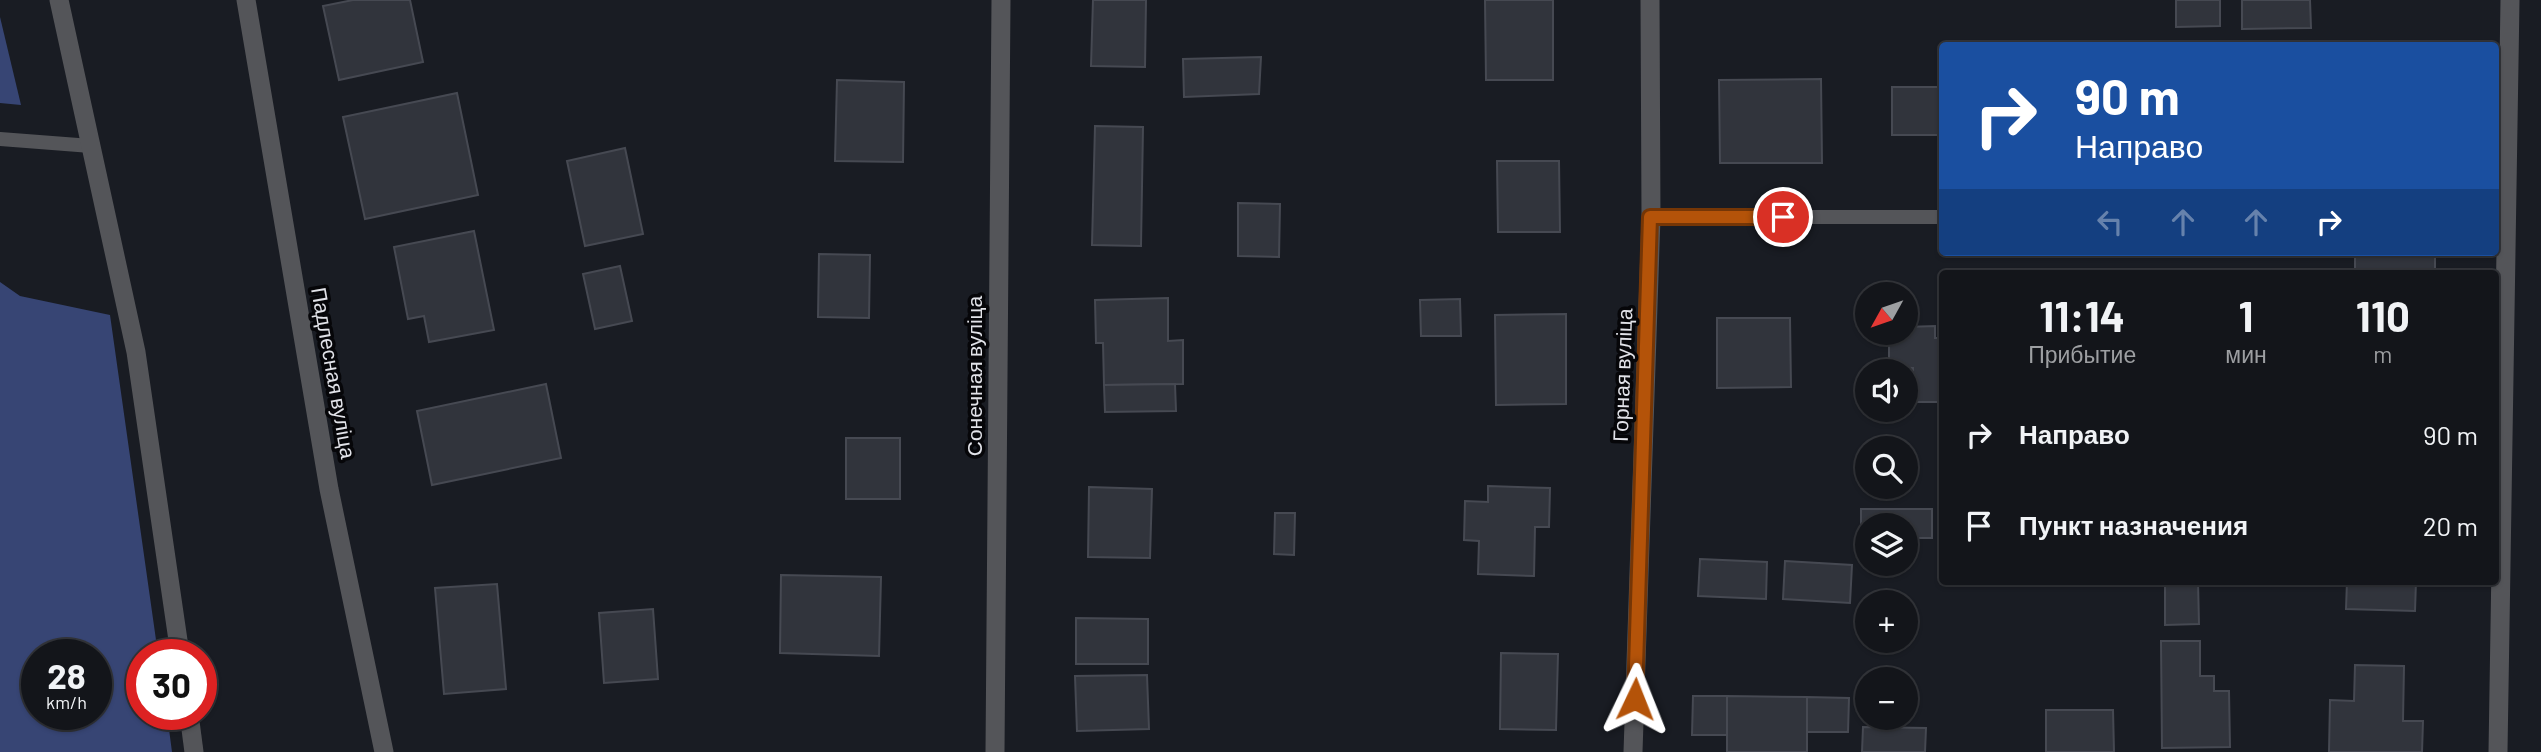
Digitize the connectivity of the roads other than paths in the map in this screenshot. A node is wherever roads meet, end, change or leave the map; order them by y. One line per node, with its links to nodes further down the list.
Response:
1 (59, 0): 7 (street)
2 (246, 0): 13 (street, Падлесная вуліца)
3 (1001, 0): 14 (street, Сонечная вуліца)
4 (1650, 0): 8 (street, Горная вуліца)
5 (2510, 0): 16 (street)
6 (0, 139): 7 (lane)
7 (90, 146): 10 (street)
8 (1650, 217): 9 (lane); 15 (street, Горная вуліца)
9 (1939, 217)
10 (178, 639)
11 (191, 730): 12 (street)
12 (194, 752)
13 (384, 752)
14 (995, 752)
15 (1633, 752)
16 (2498, 752)

